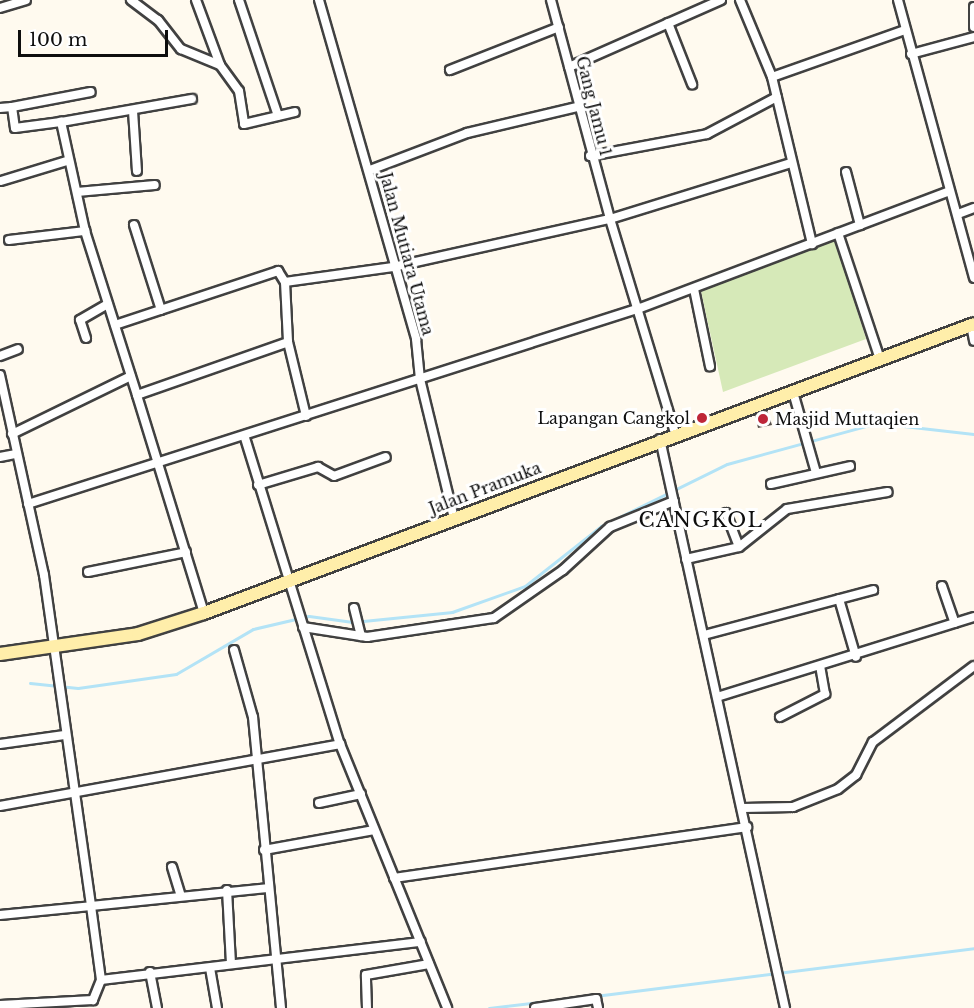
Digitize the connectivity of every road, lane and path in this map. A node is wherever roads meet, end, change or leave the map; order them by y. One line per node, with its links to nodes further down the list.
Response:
1 (26, 0): 11 (street)
2 (131, 0): 18 (street)
3 (196, 0): 18 (street)
4 (239, 0): 31 (street)
5 (319, 0): 37 (street, Jalan Mutiara Utama)
6 (551, 0): 13 (street, Gang Jamu 1)
7 (722, 0): 12 (street)
8 (740, 0): 21 (street)
9 (898, 0): 15 (street)
10 (974, 7): 14 (street)
11 (0, 8)
12 (669, 23): 19 (street); 22 (street)
13 (559, 27): 19 (street, Gang Jamu 1); 20 (street)
14 (974, 27)
15 (905, 30): 17 (street); 21 (street)
16 (974, 38): 17 (street)
17 (911, 54): 41 (street)
18 (220, 65): 31 (street)
19 (569, 67): 27 (street, Gang Jamu 1)
20 (450, 70)
21 (772, 77): 24 (street)
22 (692, 84)
23 (91, 92): 26 (street)
24 (777, 97): 33 (street); 35 (street)
25 (192, 99): 29 (street)
26 (12, 106): 28 (street); 32 (street)
27 (578, 107): 33 (street, Gang Jamu 1); 37 (street)
28 (0, 108)
29 (133, 111): 32 (street); 36 (street)
30 (295, 112): 31 (street)
31 (278, 116)
32 (61, 122): 34 (street)
33 (590, 156): 45 (street, Gang Jamu 1)
34 (67, 161): 39 (street); 42 (street)
35 (791, 163): 45 (street); 51 (street)
36 (136, 171)
37 (370, 171): 52 (street, Jalan Mutiara Utama)
38 (846, 172): 47 (street)
39 (1, 181)
40 (155, 185): 42 (street)
41 (949, 191): 44 (street); 47 (street)
42 (77, 192): 48 (street)
43 (974, 208): 44 (street)
44 (957, 214): 53 (street)
45 (610, 219): 52 (street); 57 (street, Gang Jamu 1)
46 (134, 225): 58 (street)
47 (860, 225): 49 (street)
48 (85, 231): 50 (street); 56 (street)
49 (838, 233): 51 (street); 66 (street)
50 (9, 240)
51 (812, 244): 55 (street)
52 (393, 267): 54 (street); 70 (street, Jalan Mutiara Utama)
53 (974, 278)
54 (285, 282): 58 (street); 63 (street)
55 (694, 289): 57 (street); 67 (street)
56 (108, 304): 60 (street); 61 (street)
57 (640, 308): 70 (street); 74 (street, Gang Jamu 1)
58 (161, 310): 60 (street)
59 (973, 324): 62 (street); 66 (main road, Jalan Pramuka)
60 (115, 326): 69 (street)
61 (86, 338)
62 (974, 341)
63 (288, 342): 72 (street); 73 (street)
64 (18, 349): 65 (street)
65 (0, 356)
66 (880, 359): 71 (main road, Jalan Pramuka)
67 (711, 366)
68 (0, 375): 75 (street)
69 (131, 376): 72 (street); 75 (street)
70 (420, 379): 73 (street); 90 (street, Jalan Mutiara Utama)
71 (793, 392): 74 (main road, Jalan Pramuka); 83 (street)
72 (137, 395): 81 (street)
73 (306, 416): 76 (street)
74 (675, 433): 77 (main road, Jalan Pramuka)
75 (12, 434): 78 (street)
76 (245, 438): 81 (street); 85 (street)
77 (660, 438): 87 (street); 90 (main road, Jalan Pramuka)
78 (15, 454): 79 (street); 88 (street)
79 (0, 457)
80 (386, 457): 85 (street)
81 (159, 464): 88 (street); 92 (street)
82 (850, 466): 83 (street)
83 (816, 473): 84 (street)
84 (771, 484)
85 (258, 486): 95 (street)
86 (888, 492): 91 (street)
87 (674, 501): 93 (street); 105 (street)
88 (28, 504): 106 (street)
89 (726, 513): 91 (street)
90 (454, 518): 95 (main road, Jalan Pramuka)
91 (740, 547): 93 (street)
92 (186, 552): 94 (street); 100 (street)
93 (686, 559): 104 (street)
94 (88, 572)
95 (287, 579): 100 (main road, Jalan Pramuka); 102 (street)
96 (942, 586): 103 (street)
97 (873, 590): 98 (street)
98 (839, 599): 104 (street); 109 (street)
99 (354, 608): 105 (street)
100 (204, 612): 106 (main road, Jalan Pramuka)
101 (974, 617): 103 (street)
102 (301, 621): 105 (street); 116 (street)
103 (955, 622): 109 (street)
104 (704, 635): 112 (street)
105 (361, 636)
106 (54, 650): 108 (main road, Jalan Pramuka); 114 (street)
107 (234, 650): 117 (street)
108 (0, 654)
109 (856, 657): 111 (street)
110 (974, 666): 122 (street)
111 (820, 667): 112 (street); 113 (street)
112 (717, 697): 122 (street)
113 (780, 717)
114 (64, 735): 115 (street); 118 (street)
115 (0, 744)
116 (340, 744): 117 (street); 119 (street)
117 (256, 762): 118 (street); 125 (street)
118 (74, 791): 121 (street); 131 (street)
119 (361, 794): 120 (street); 124 (street)
120 (319, 803)
121 (0, 806)
122 (743, 808): 123 (street)
123 (747, 827): 127 (street); 150 (street)
124 (374, 830): 125 (street); 127 (street)
125 (264, 850): 128 (street)
126 (172, 867): 130 (street)
127 (394, 878): 133 (street)
128 (267, 888): 129 (street); 134 (street)
129 (227, 890): 130 (street); 135 (street)
130 (180, 894): 131 (street)
131 (91, 906): 132 (street); 139 (street)
132 (0, 915)
133 (420, 942): 134 (street); 136 (street)
134 (272, 960): 135 (street); 145 (street)
135 (231, 964): 137 (street)
136 (429, 964): 146 (street); 147 (street)
137 (210, 968): 138 (street); 144 (street)
138 (150, 972): 139 (street); 143 (street)
139 (101, 980): 140 (street)
140 (93, 1004): 141 (street)
141 (0, 1005)
142 (555, 1006): 148 (street); 149 (street)
143 (157, 1008)
144 (217, 1008)
145 (281, 1008)
146 (367, 1008)
147 (447, 1008)
148 (535, 1008)
149 (598, 1008)
150 (785, 1008)

